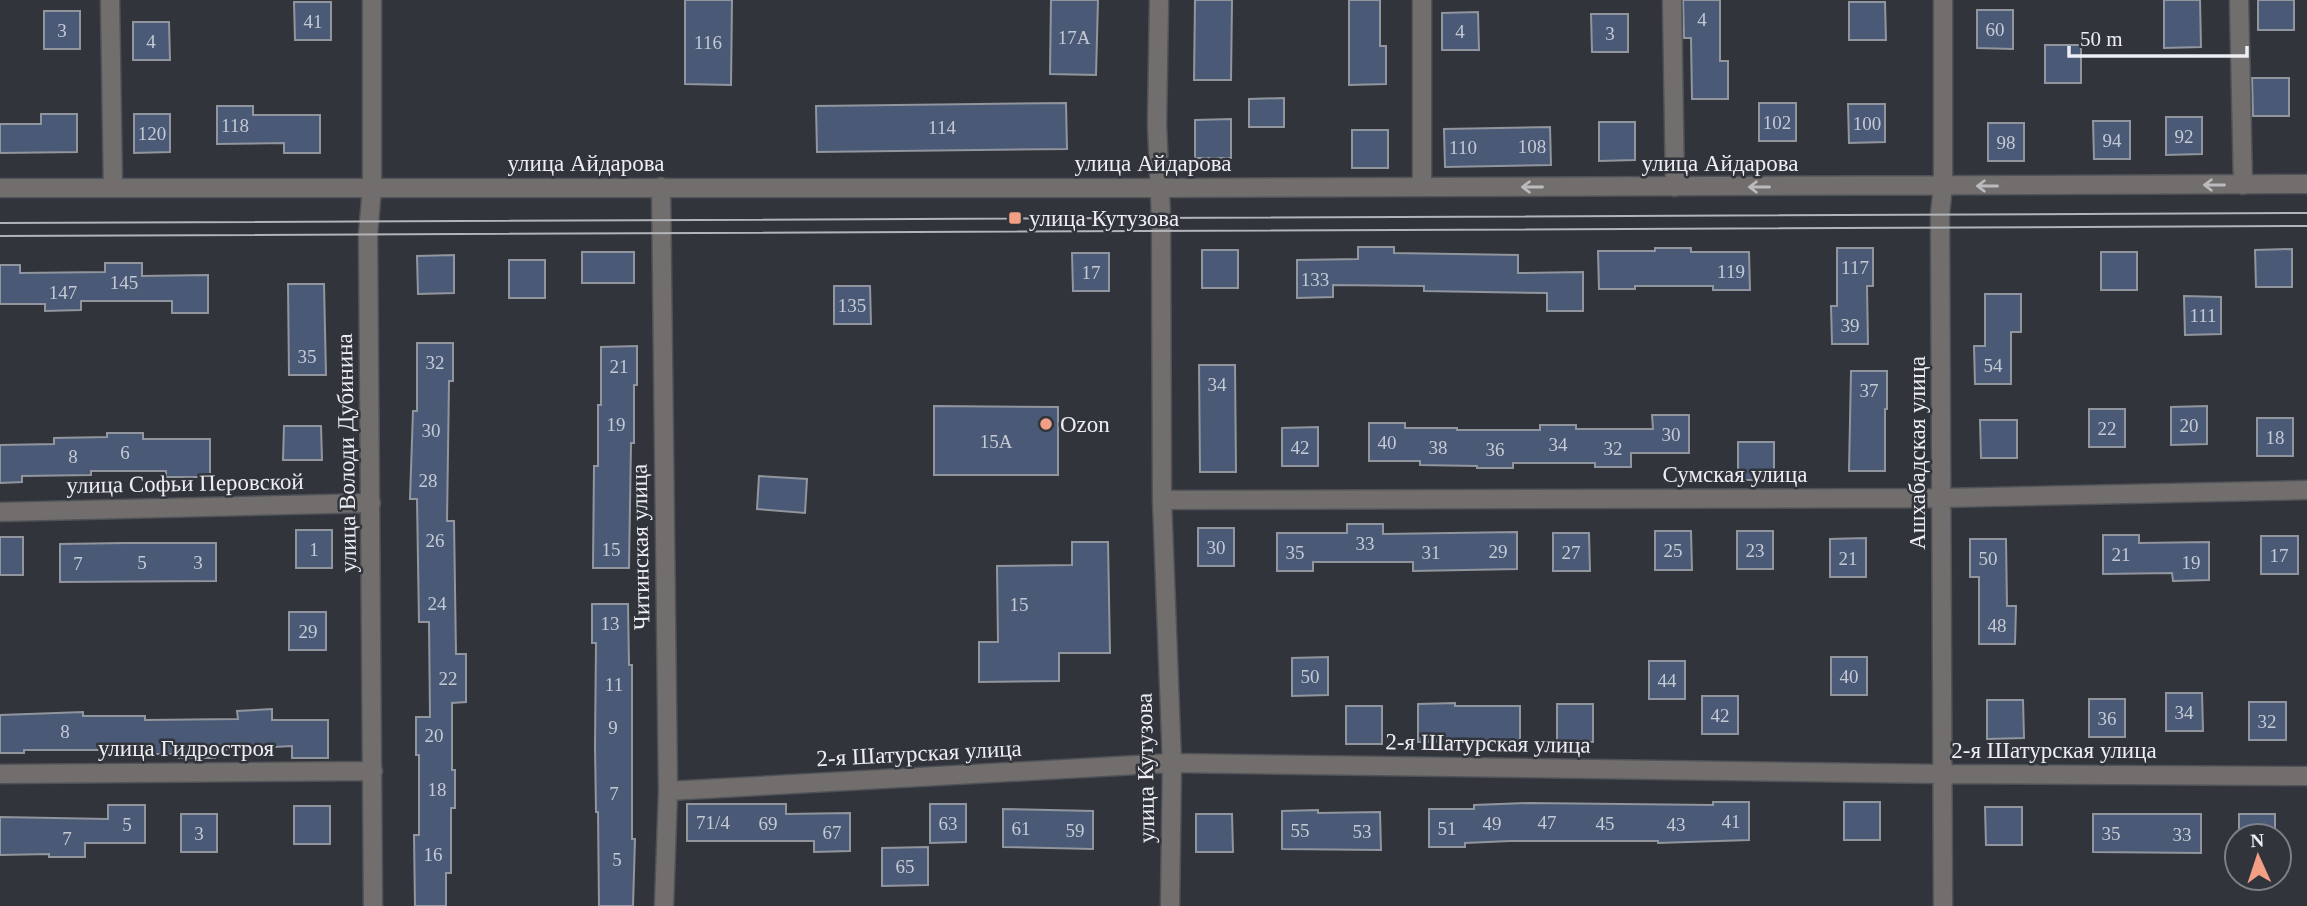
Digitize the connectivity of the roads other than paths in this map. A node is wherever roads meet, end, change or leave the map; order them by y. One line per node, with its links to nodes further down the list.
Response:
1 (110, 0): 15 (street)
2 (372, 0): 16 (street, улица Володи Дубинина)
3 (1159, 0): 17 (street, улица Кутузова)
4 (1422, 0): 12 (street)
5 (1672, 0): 13 (street)
6 (1943, 0): 10 (street, Ашхабадская улица)
7 (2239, 0): 9 (street)
8 (2307, 184): 9 (street, улица Айдарова)
9 (2243, 185): 10 (street, улица Айдарова, one-way to 10)
10 (1943, 186): 13 (street, улица Айдарова, one-way to 13); 19 (street, Ашхабадская улица)
11 (660, 187): 16 (street, улица Айдарова); 17 (street, улица Айдарова); 28 (street, Читинская улица)
12 (1422, 187): 13 (street, улица Айдарова, one-way to 12); 17 (street, улица Айдарова)
13 (1675, 187)
14 (0, 188): 15 (street, улица Айдарова)
15 (113, 188): 16 (street, улица Айдарова)
16 (372, 188): 21 (street, улица Володи Дубинина)
17 (1160, 188): 20 (street, улица Кутузова)
18 (2307, 491): 19 (street, Сумская улица)
19 (1942, 498): 20 (street, Сумская улица); 26 (street, Ашхабадская улица)
20 (1162, 500): 23 (street, улица Кутузова)
21 (371, 503): 22 (street, улица Софьи Перовской); 24 (street, улица Володи Дубинина)
22 (0, 512)
23 (1172, 763): 26 (street, 2-я Шатурская улица); 28 (street, 2-я Шатурская улица); 31 (street, улица Кутузова)
24 (373, 771): 25 (street, улица Гидростроя); 29 (street, улица Володи Дубинина)
25 (0, 774)
26 (1942, 774): 27 (street, 2-я Шатурская улица); 32 (street, Ашхабадская улица)
27 (2307, 776)
28 (668, 791): 30 (street, Читинская улица)
29 (373, 906)
30 (664, 906)
31 (1170, 906)
32 (1943, 906)

